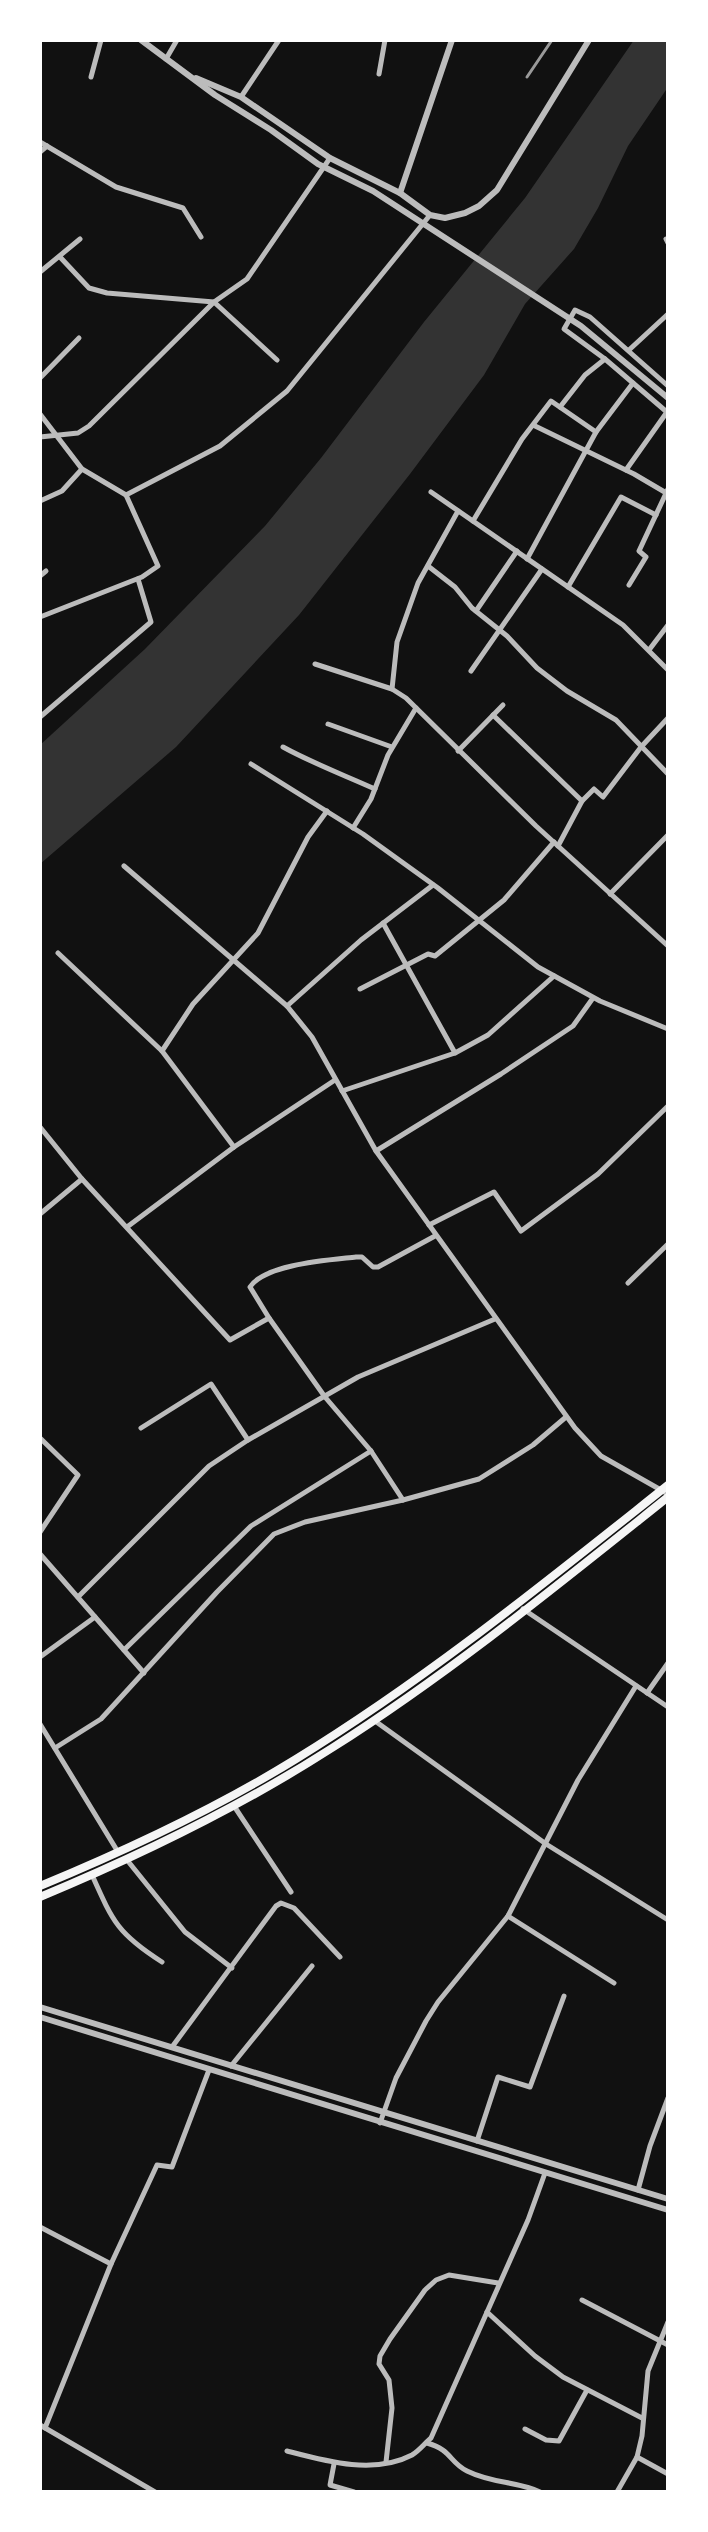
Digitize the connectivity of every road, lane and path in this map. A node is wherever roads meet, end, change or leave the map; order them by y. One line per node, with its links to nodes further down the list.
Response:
1 (101, 40): 11 (street)
2 (141, 40): 8 (street)
3 (177, 40): 8 (street)
4 (279, 40): 12 (street)
5 (385, 40): 9 (street)
6 (452, 40): 17 (street)
7 (589, 40): 18 (street)
8 (166, 59): 10 (street)
9 (379, 74)
10 (189, 76): 12 (street); 32 (street)
11 (91, 77)
12 (241, 97): 16 (street)
13 (40, 142): 14 (street)
14 (47, 146): 15 (street); 19 (street)
15 (40, 152)
16 (330, 158): 17 (street); 23 (street)
17 (400, 193): 18 (street)
18 (430, 215): 45 (street)
19 (201, 237)
20 (80, 239): 21 (street)
21 (60, 257): 22 (street); 23 (street)
22 (40, 272)
23 (214, 302): 28 (street); 38 (street)
24 (668, 314): 26 (street)
25 (79, 338): 29 (street)
26 (629, 350): 27 (street); 31 (street)
27 (605, 359): 30 (street); 33 (street)
28 (277, 360)
29 (40, 378)
30 (633, 383): 34 (street); 37 (street)
31 (668, 386)
32 (668, 398)
33 (560, 407): 36 (street); 37 (street)
34 (668, 412): 42 (street)
35 (40, 414): 38 (street)
36 (533, 425): 40 (street); 49 (street)
37 (596, 432): 40 (street)
38 (59, 435): 39 (street); 41 (street)
39 (40, 437)
40 (586, 450): 42 (street); 51 (street)
41 (82, 469): 45 (street); 46 (street)
42 (626, 470): 44 (street)
43 (431, 492): 47 (street)
44 (667, 492): 48 (street)
45 (126, 495): 56 (street)
46 (40, 501)
47 (458, 511): 49 (street); 52 (street)
48 (656, 515): 57 (street); 58 (street)
49 (473, 521): 50 (street)
50 (517, 551): 51 (street); 59 (street)
51 (527, 559): 53 (street)
52 (428, 566): 59 (street); 67 (street)
53 (542, 569): 58 (street); 62 (street)
54 (46, 571): 55 (street)
55 (40, 576)
56 (138, 579): 60 (street); 71 (street)
57 (629, 585)
58 (568, 587): 63 (street)
59 (476, 611): 62 (street)
60 (40, 617)
61 (668, 625): 63 (street)
62 (500, 631): 66 (street); 76 (street)
63 (649, 650): 65 (street)
64 (315, 664): 67 (street)
65 (668, 670)
66 (471, 671)
67 (392, 689): 69 (street)
68 (503, 705): 70 (street)
69 (416, 708): 75 (street); 77 (street)
70 (493, 715): 77 (street); 81 (street)
71 (40, 717)
72 (668, 718): 76 (street)
73 (328, 724): 75 (street)
74 (283, 747): 80 (street)
75 (392, 747): 80 (street)
76 (641, 747): 79 (street); 81 (street)
77 (458, 751): 85 (street)
78 (251, 764): 82 (street)
79 (668, 774)
80 (375, 789): 83 (street)
81 (582, 801): 85 (street)
82 (327, 811): 83 (street); 93 (street)
83 (353, 828): 87 (street)
84 (668, 835): 88 (street)
85 (556, 844): 88 (street); 89 (street)
86 (124, 866): 93 (street)
87 (433, 885): 89 (street); 90 (street)
88 (610, 894): 91 (street)
89 (480, 921): 94 (street); 95 (street)
90 (383, 923): 94 (street); 98 (street)
91 (668, 946)
92 (58, 953): 100 (street)
93 (234, 958): 98 (street); 100 (street)
94 (407, 965): 96 (street); 101 (street)
95 (554, 976): 97 (street); 101 (street)
96 (360, 989)
97 (593, 998): 99 (street); 107 (street)
98 (287, 1006): 102 (street)
99 (668, 1029)
100 (162, 1051): 106 (street)
101 (455, 1053): 103 (street)
102 (335, 1080): 103 (street); 106 (street)
103 (342, 1091): 107 (street)
104 (668, 1106): 110 (street)
105 (40, 1127): 108 (street)
106 (234, 1147): 111 (street)
107 (376, 1151): 110 (street)
108 (82, 1179): 109 (street); 111 (street)
109 (40, 1214)
110 (429, 1225): 112 (street)
111 (127, 1227): 115 (street)
112 (435, 1236): 115 (street); 116 (street)
113 (668, 1244): 114 (street)
114 (628, 1283)
115 (269, 1318): 117 (street)
116 (495, 1319): 117 (street); 118 (street)
117 (325, 1397): 121 (street); 122 (street)
118 (566, 1417): 123 (street); 124 (street)
119 (141, 1428): 121 (street)
120 (40, 1438): 125 (street)
121 (248, 1440): 127 (street)
122 (371, 1451): 124 (street); 130 (street)
123 (667, 1492): 128 (main road)
124 (403, 1500): 133 (street)
125 (40, 1532)
126 (40, 1554): 127 (street)
127 (78, 1597): 129 (street)
128 (521, 1608): 134 (street); 137 (main road); 142 (main road)
129 (95, 1617): 130 (street); 131 (street)
130 (124, 1650): 133 (street)
131 (40, 1657)
132 (668, 1663): 135 (street)
133 (144, 1673): 139 (street)
134 (636, 1686): 135 (street); 141 (street)
135 (647, 1693): 136 (street)
136 (668, 1707)
137 (374, 1720): 140 (main road); 141 (street)
138 (40, 1724): 139 (street)
139 (55, 1748): 142 (street)
140 (233, 1806): 143 (main road); 146 (street)
141 (546, 1844): 148 (street); 149 (street)
142 (118, 1852): 145 (main road)
143 (126, 1859): 144 (main road); 153 (street)
144 (92, 1874): 147 (main road); 151 (street)
145 (40, 1886)
146 (291, 1892)
147 (40, 1897)
148 (508, 1916): 154 (street); 162 (street)
149 (668, 1920)
150 (340, 1957): 153 (street)
151 (162, 1962)
152 (312, 1966): 159 (street)
153 (232, 1968): 158 (street)
154 (614, 1983)
155 (564, 1996): 164 (street)
156 (40, 2007): 158 (street)
157 (40, 2017): 160 (street)
158 (172, 2047): 159 (street)
159 (231, 2066): 162 (street)
160 (209, 2070): 163 (street); 170 (street)
161 (668, 2098): 166 (street)
162 (384, 2113): 163 (street); 164 (street)
163 (380, 2123): 165 (street)
164 (477, 2141): 166 (street)
165 (545, 2173): 168 (street); 171 (street)
166 (638, 2190): 167 (street)
167 (668, 2199)
168 (668, 2210)
169 (40, 2227): 170 (street)
170 (111, 2264): 179 (street)
171 (498, 2283): 173 (street); 184 (street)
172 (582, 2300): 175 (street)
173 (487, 2312): 177 (street); 181 (street)
174 (668, 2322): 175 (street)
175 (660, 2340): 176 (street); 178 (street)
176 (668, 2345)
177 (587, 2390): 178 (street); 180 (street)
178 (642, 2418): 183 (street)
179 (43, 2426): 187 (street)
180 (525, 2429)
181 (426, 2443): 184 (street); 189 (street)
182 (287, 2451): 185 (street)
183 (637, 2457): 186 (street); 190 (street)
184 (386, 2462): 185 (street)
185 (334, 2463): 188 (street)
186 (668, 2474)
187 (155, 2492)
188 (354, 2492)
189 (540, 2492)
190 (617, 2492)

